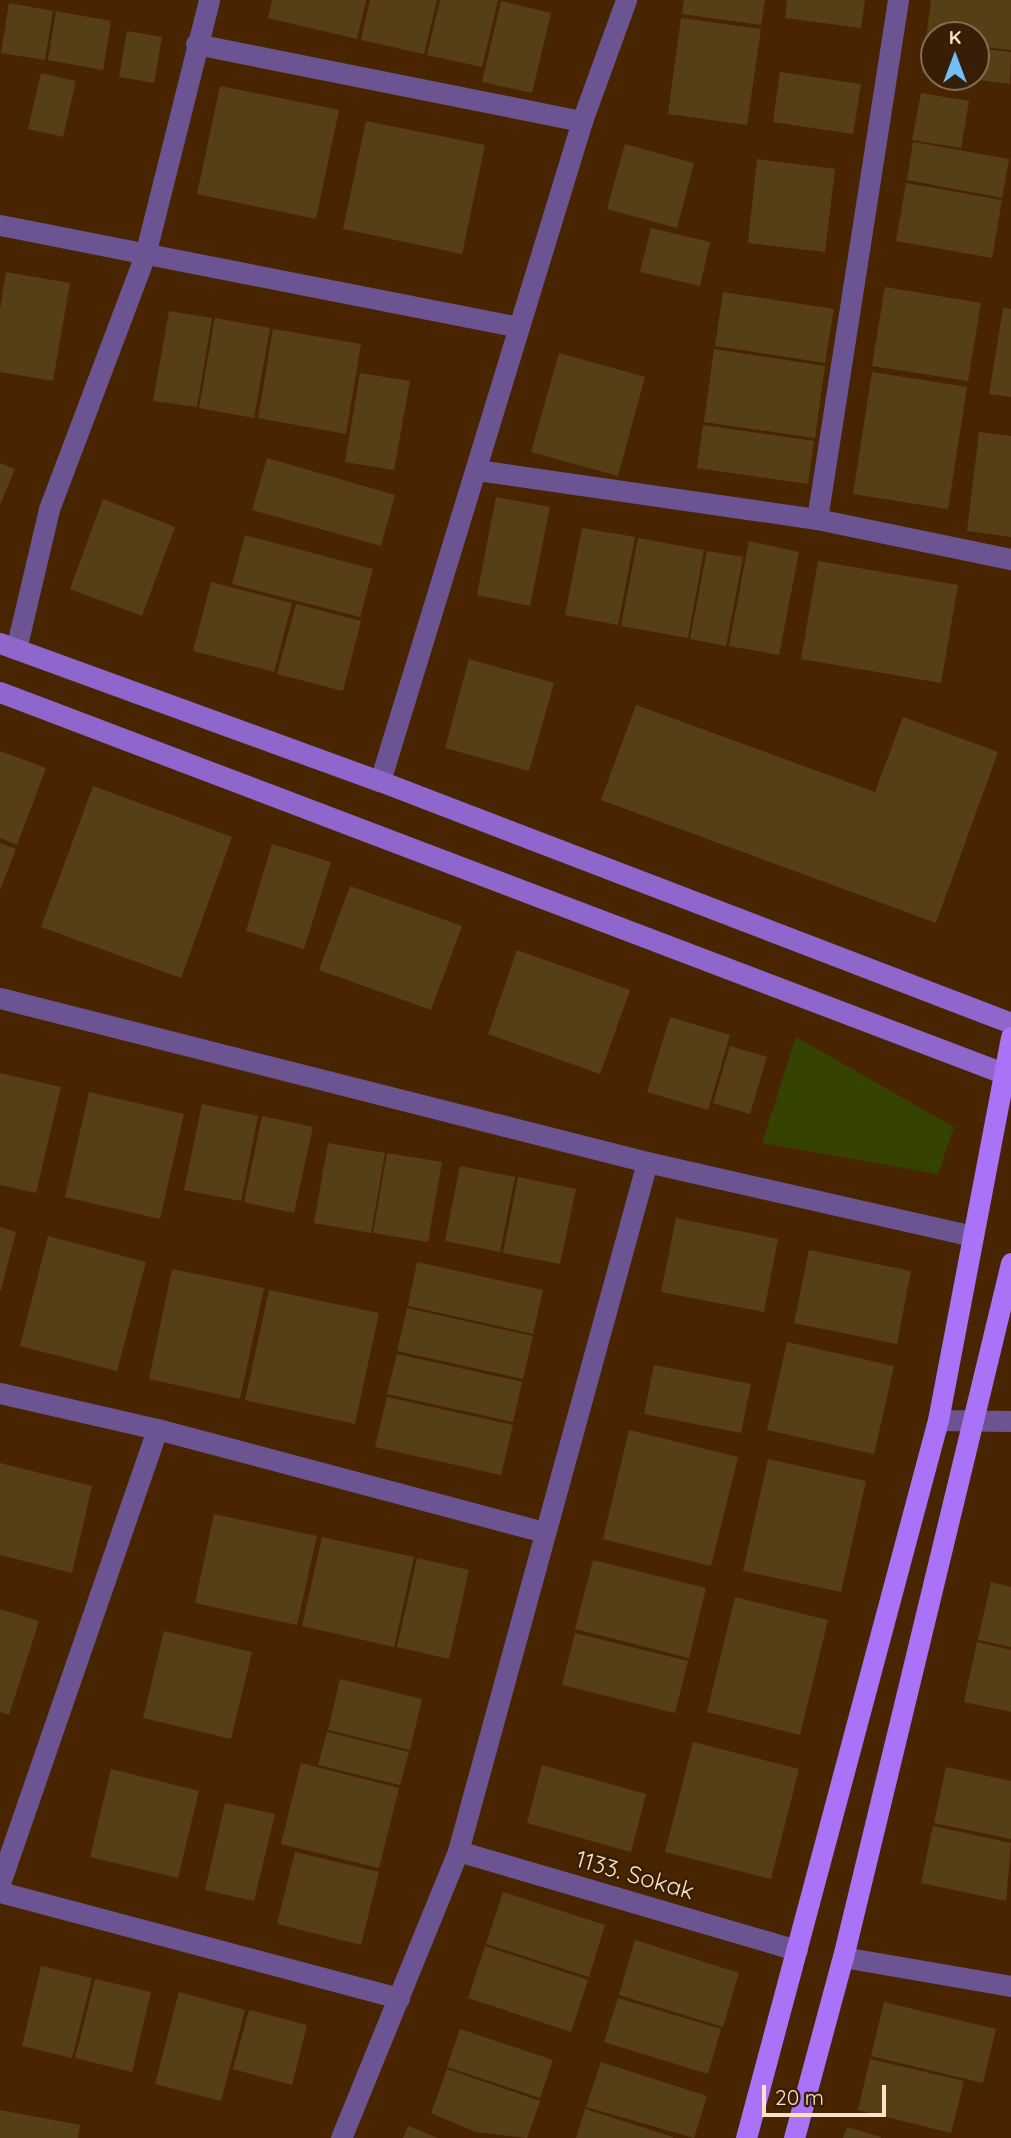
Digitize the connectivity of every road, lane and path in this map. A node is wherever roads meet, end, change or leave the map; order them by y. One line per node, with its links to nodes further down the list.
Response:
1 (209, 0): 4 (street)
2 (626, 0): 5 (street)
3 (898, 0): 10 (street)
4 (196, 44): 5 (street); 7 (street)
5 (582, 121): 8 (street)
6 (0, 225): 7 (street)
7 (145, 255): 8 (street); 12 (street)
8 (519, 327): 9 (street)
9 (477, 470): 10 (street); 14 (street)
10 (817, 519): 11 (street)
11 (1011, 559)
12 (8, 646): 14 (street)
13 (0, 692): 18 (street)
14 (380, 781): 16 (street)
15 (0, 998): 19 (street)
16 (1011, 1023)
17 (1011, 1037): 18 (main road)
18 (1008, 1075): 20 (main road)
19 (647, 1162): 20 (street); 27 (street)
20 (973, 1236): 23 (main road)
21 (1011, 1263): 24 (main road)
22 (0, 1393): 26 (street)
23 (938, 1419): 24 (street); 31 (main road)
24 (976, 1420): 25 (street); 32 (main road)
25 (1011, 1421)
26 (157, 1429): 27 (street); 29 (street)
27 (544, 1532): 28 (street)
28 (458, 1851): 31 (street, 1133. Sokak); 34 (street)
29 (0, 1883)
30 (0, 1892): 34 (street)
31 (797, 1950): 36 (main road)
32 (843, 1957): 33 (street); 37 (main road)
33 (1011, 1986)
34 (399, 1998): 35 (street)
35 (341, 2138)
36 (746, 2138)
37 (794, 2138)

